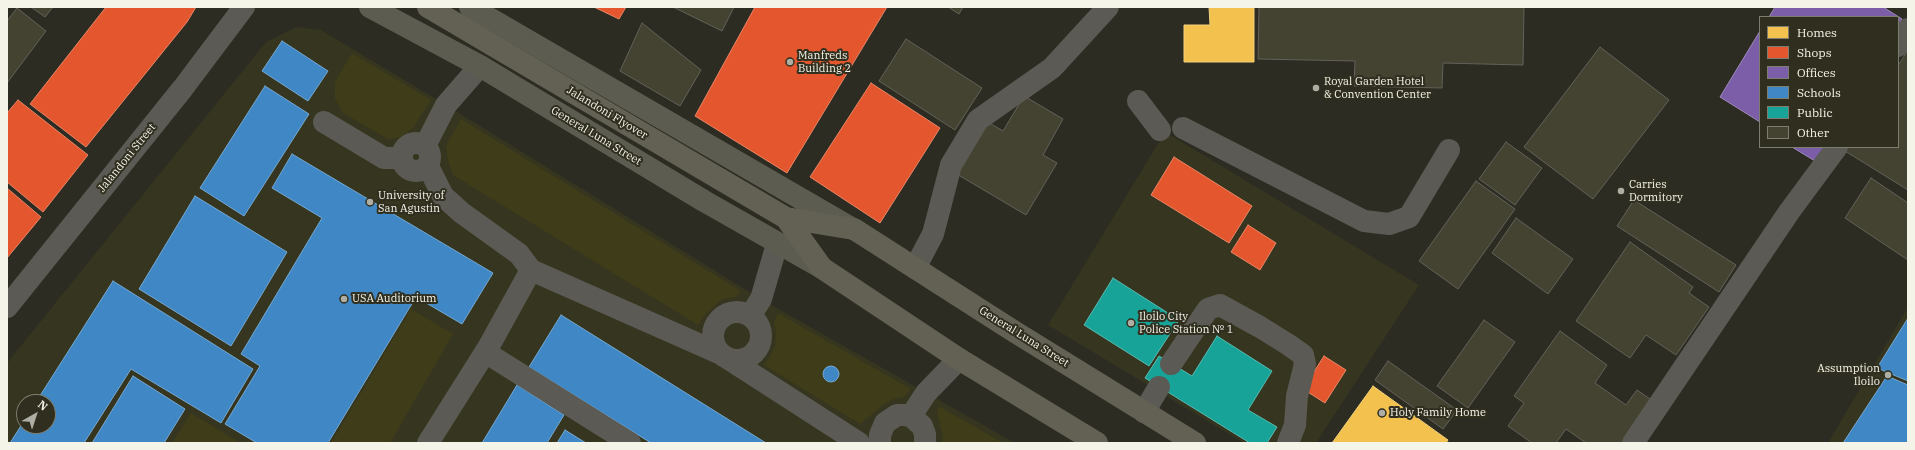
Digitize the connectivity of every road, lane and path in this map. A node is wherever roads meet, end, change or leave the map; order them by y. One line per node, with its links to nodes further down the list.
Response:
1 (244, 7): 22 (street, Jalandoni Street)
2 (370, 7): 8 (main road, General Luna Street)
3 (428, 7): 16 (highway, Jalandoni Flyover)
4 (470, 7): 17 (main road, General Luna Street)
5 (1108, 7): 20 (street)
6 (1908, 29): 7 (street)
7 (1899, 44)
8 (480, 66): 15 (street); 18 (main road, General Luna Street)
9 (1138, 101): 12 (street)
10 (324, 122): 15 (street)
11 (1183, 128): 14 (street)
12 (1160, 130)
13 (1836, 148): 39 (street)
14 (1449, 150)
15 (426, 156): 21 (street)
16 (786, 218): 17 (highway, General Luna Street); 19 (highway, General Luna Street)
17 (854, 229): 20 (highway, General Luna Street)
18 (777, 244): 19 (main road, General Luna Street); 23 (street)
19 (822, 268): 26 (highway, General Luna Street)
20 (915, 268): 29 (highway, General Luna Street)
21 (531, 270): 24 (street); 25 (street)
22 (7, 307)
23 (750, 316): 25 (street); 25 (street)
24 (485, 352): 32 (street); 33 (street)
25 (725, 357): 34 (street)
26 (959, 359): 30 (street); 36 (highway, General Luna Street)
27 (1172, 364): 38 (street)
28 (1159, 387): 29 (street)
29 (1144, 412): 37 (highway, General Luna Street)
30 (911, 416): 31 (street); 35 (street)
31 (877, 440)
32 (428, 443)
33 (630, 443)
34 (859, 443)
35 (925, 443)
36 (1098, 443)
37 (1195, 443)
38 (1288, 443)
39 (1633, 443)

